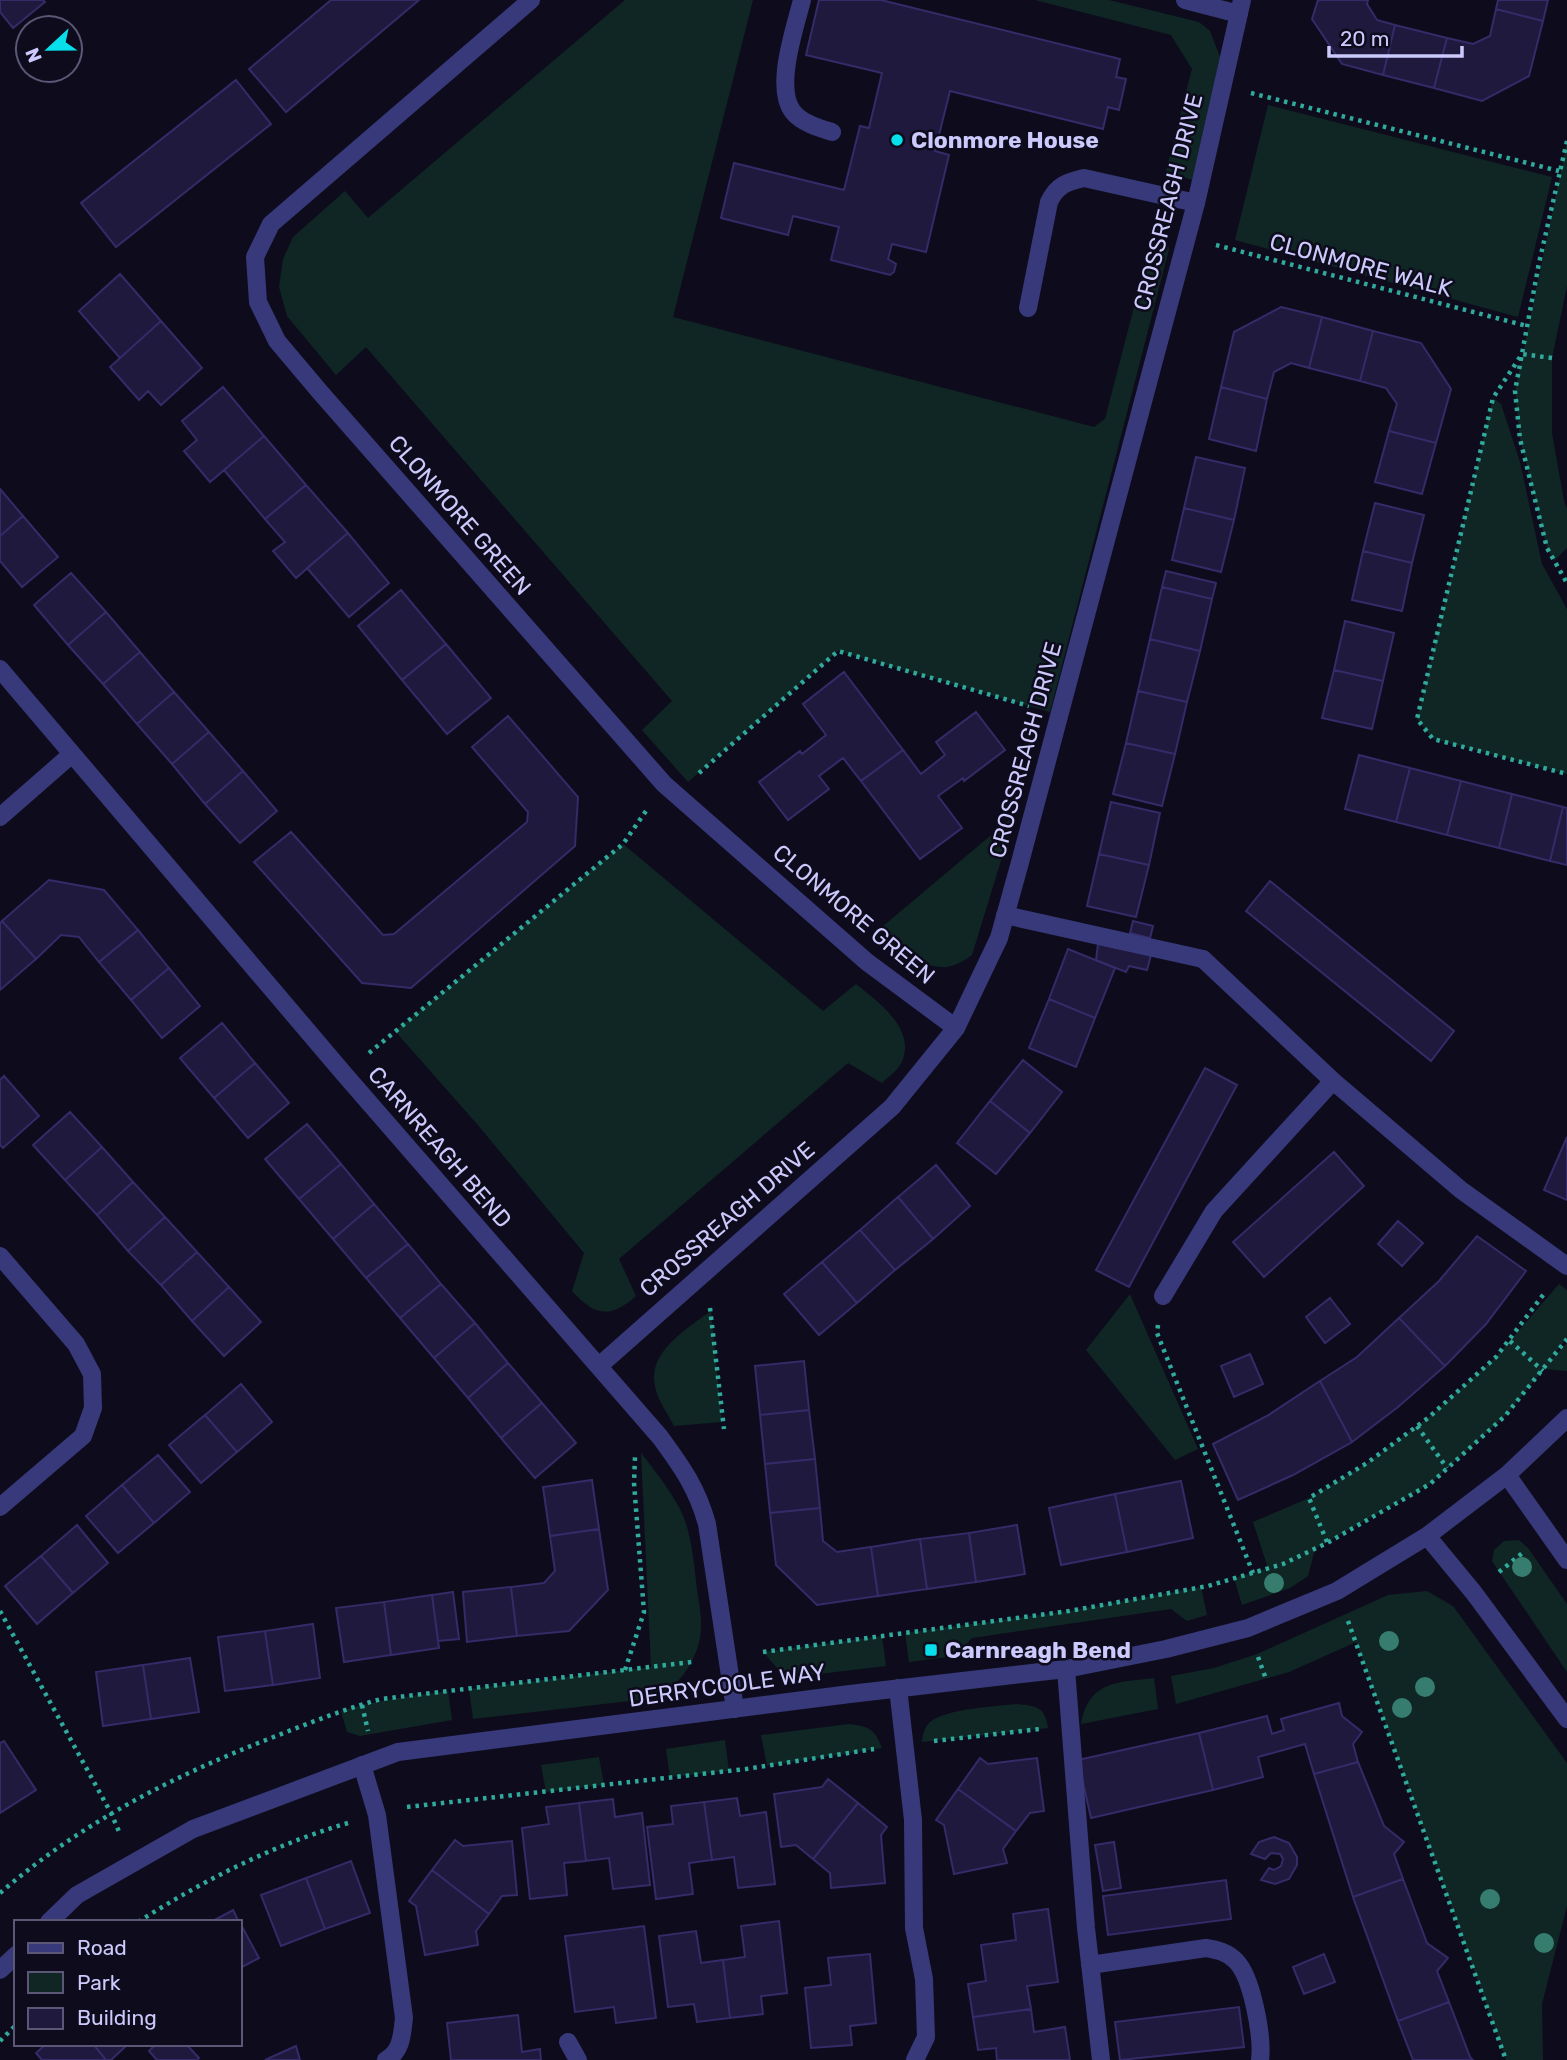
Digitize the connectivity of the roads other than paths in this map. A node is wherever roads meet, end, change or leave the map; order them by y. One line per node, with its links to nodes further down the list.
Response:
1 (531, 0): 12 (street, CLONMORE GREEN)
2 (802, 0): 5 (street)
3 (1185, 0): 4 (street)
4 (1241, 7): 6 (street, CROSSREAGH DRIVE)
5 (832, 132)
6 (1196, 203): 7 (street); 11 (street, CROSSREAGH DRIVE)
7 (1028, 308)
8 (0, 669): 9 (street, CARNREAGH BEND)
9 (72, 754): 10 (street); 17 (street, CARNREAGH BEND)
10 (0, 817)
11 (1005, 915): 12 (street, CROSSREAGH DRIVE); 13 (street)
12 (956, 1028): 17 (street, CROSSREAGH DRIVE)
13 (1333, 1081): 15 (street); 16 (street)
14 (0, 1256): 20 (street)
15 (1566, 1266)
16 (1163, 1296)
17 (599, 1366): 25 (street, CARNREAGH BEND)
18 (1567, 1418): 19 (street, DERRYCOOLE WAY)
19 (1507, 1475): 21 (street, DERRYCOOLE WAY); 22 (street)
20 (0, 1507)
21 (1427, 1536): 23 (street, DERRYCOOLE WAY); 26 (street)
22 (1567, 1560)
23 (1066, 1669): 24 (street, DERRYCOOLE WAY); 30 (street)
24 (898, 1688): 25 (street, DERRYCOOLE WAY); 35 (street)
25 (735, 1709): 27 (street, DERRYCOOLE WAY)
26 (1567, 1720)
27 (362, 1765): 28 (street, DERRYCOOLE WAY); 33 (street)
28 (51, 1920)
29 (14, 1957): 31 (street)
30 (1090, 1965): 36 (street); 37 (street)
31 (0, 1970)
32 (568, 2042): 34 (street)
33 (386, 2060)
34 (578, 2060)
35 (915, 2060)
36 (1101, 2060)
37 (1260, 2060)

